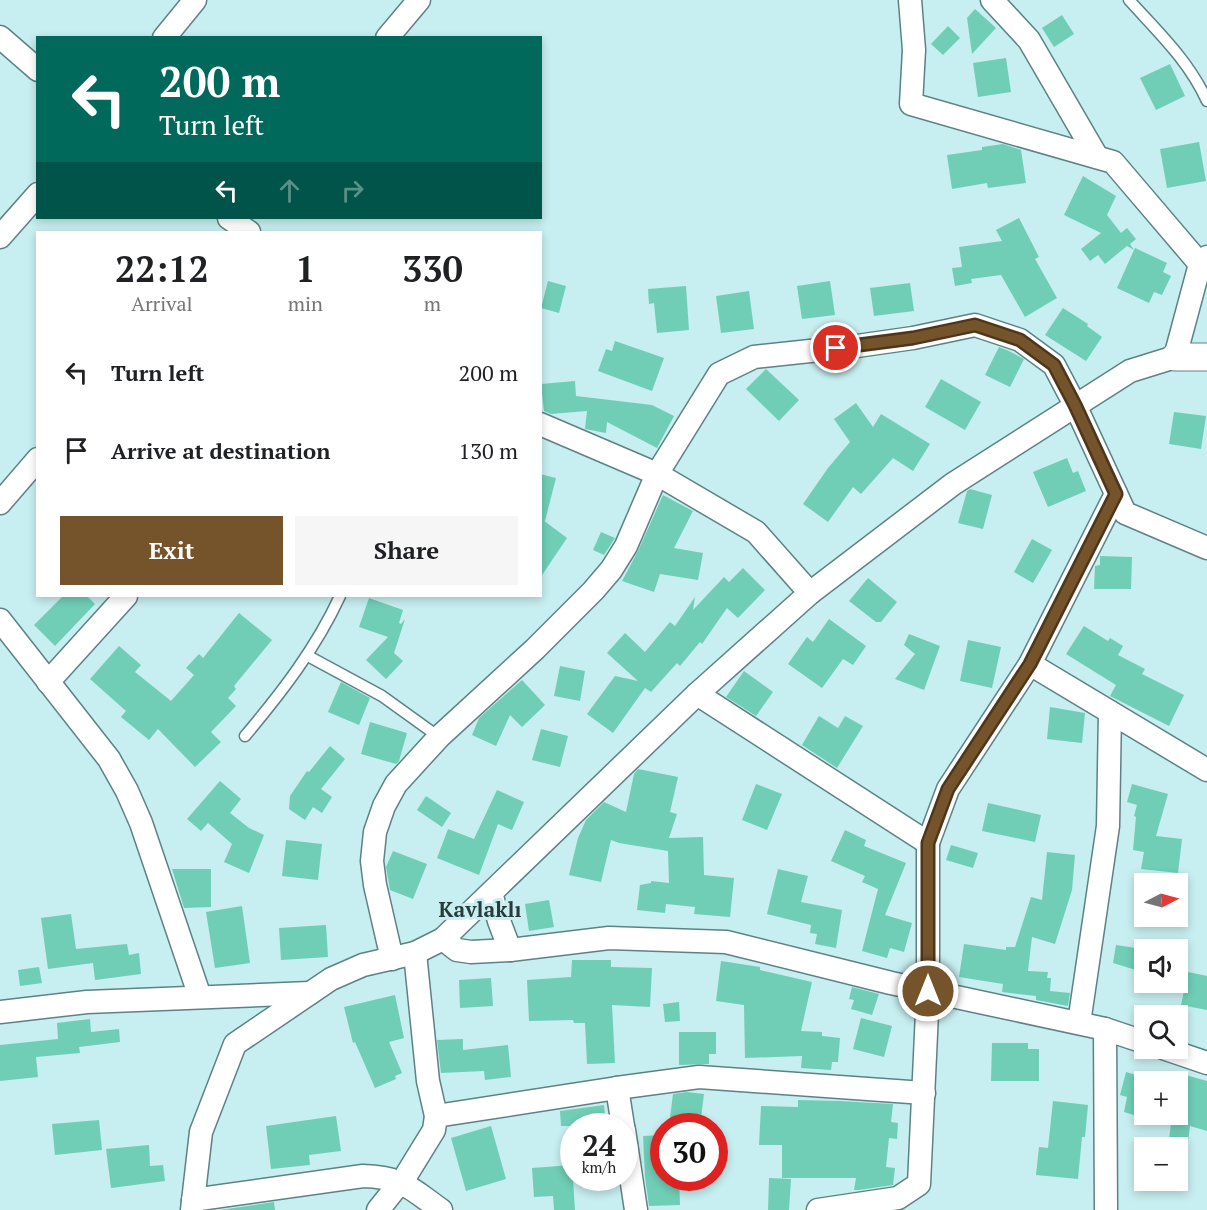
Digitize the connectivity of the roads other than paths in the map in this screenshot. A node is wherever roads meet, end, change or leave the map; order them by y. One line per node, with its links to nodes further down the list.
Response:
1 (195, 0): 6 (street)
2 (419, 0): 7 (street)
3 (910, 0): 11 (street)
4 (992, 0): 11 (street)
5 (1129, 0): 10 (lane)
6 (166, 36)
7 (389, 36)
8 (0, 37): 9 (street)
9 (36, 68)
10 (1207, 101)
11 (1096, 157): 14 (street)
12 (36, 196): 13 (street)
13 (0, 237)
14 (1203, 260): 15 (street)
15 (1175, 357): 16 (street); 17 (street)
16 (1207, 357)
17 (1075, 405): 20 (street); 21 (street); 24 (street)
18 (542, 425): 20 (street)
19 (36, 461): 22 (street)
20 (657, 474): 24 (street); 34 (street)
21 (1116, 494): 23 (street); 29 (street)
22 (0, 503)
23 (1207, 548)
24 (810, 593): 31 (street)
25 (125, 597): 30 (street)
26 (340, 597): 28 (lane)
27 (0, 620): 30 (street)
28 (308, 656): 33 (lane); 34 (lane)
29 (1030, 664): 32 (street); 36 (street)
30 (48, 682): 44 (street)
31 (697, 694): 36 (street); 37 (street)
32 (1110, 712): 35 (street); 46 (street)
33 (245, 736)
34 (439, 737): 41 (street)
35 (1207, 770)
36 (928, 843): 42 (street)
37 (491, 893): 38 (street); 39 (street)
38 (443, 939): 39 (street); 40 (street)
39 (510, 950): 42 (street)
40 (415, 953): 41 (street); 54 (street)
41 (392, 959): 43 (street)
42 (928, 991): 46 (street); 52 (street)
43 (310, 993): 44 (street); 58 (street)
44 (200, 997): 45 (street)
45 (0, 1012)
46 (1079, 1023): 47 (street)
47 (1105, 1029): 48 (street); 63 (street)
48 (1134, 1039)
49 (1188, 1057): 50 (street)
50 (1207, 1063)
51 (617, 1088): 52 (street); 53 (street); 54 (street)
52 (924, 1093): 57 (street)
53 (621, 1113)
54 (436, 1116): 55 (street)
55 (402, 1182): 58 (street); 59 (street); 60 (street)
56 (633, 1191): 61 (street)
57 (899, 1204): 62 (street)
58 (193, 1205)
59 (378, 1210)
60 (441, 1210)
61 (636, 1210)
62 (818, 1210)
63 (1106, 1210)

